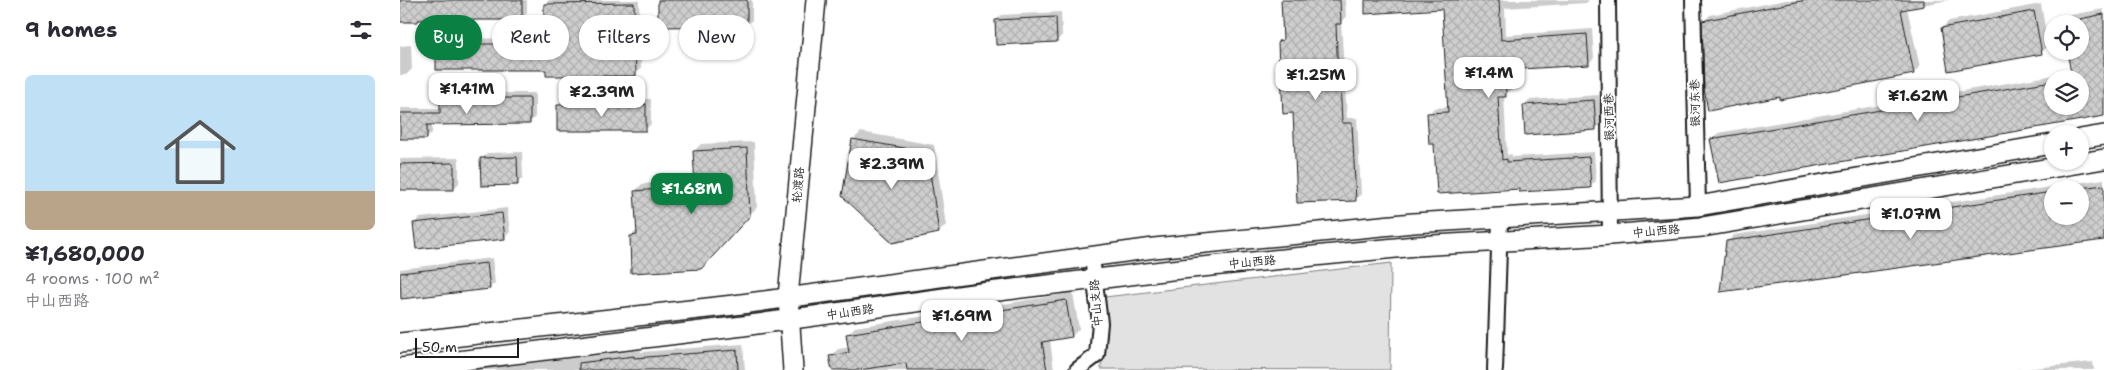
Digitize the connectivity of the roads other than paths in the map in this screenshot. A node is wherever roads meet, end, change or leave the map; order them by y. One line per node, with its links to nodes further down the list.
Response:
1 (816, 0): 15 (main road, 轮渡路)
2 (1608, 0): 9 (street, 银河西巷)
3 (1693, 0): 8 (street, 银河东巷)
4 (2104, 135): 5 (main road)
5 (2089, 138)
6 (2044, 145): 8 (main road, 中山西路)
7 (2104, 160): 11 (main road, 中山西路)
8 (1698, 206): 9 (main road, 中山西路)
9 (1610, 213): 10 (main road, 中山西路); 11 (street, 银河西巷)
10 (1500, 218): 12 (street); 13 (main road, 中山西路)
11 (1610, 235): 12 (main road, 中山西路)
12 (1499, 241): 14 (main road, 中山西路); 21 (street)
13 (1092, 257): 14 (street, 中山支路); 15 (main road, 中山西路)
14 (1095, 279): 16 (main road, 中山西路); 20 (street, 中山支路)
15 (788, 297): 16 (main road, 轮渡路); 17 (main road, 中山西路)
16 (789, 320): 18 (main road, 中山西路); 19 (main road, 轮渡路)
17 (400, 343)
18 (400, 368)
19 (793, 370)
20 (1078, 370)
21 (1495, 370)

